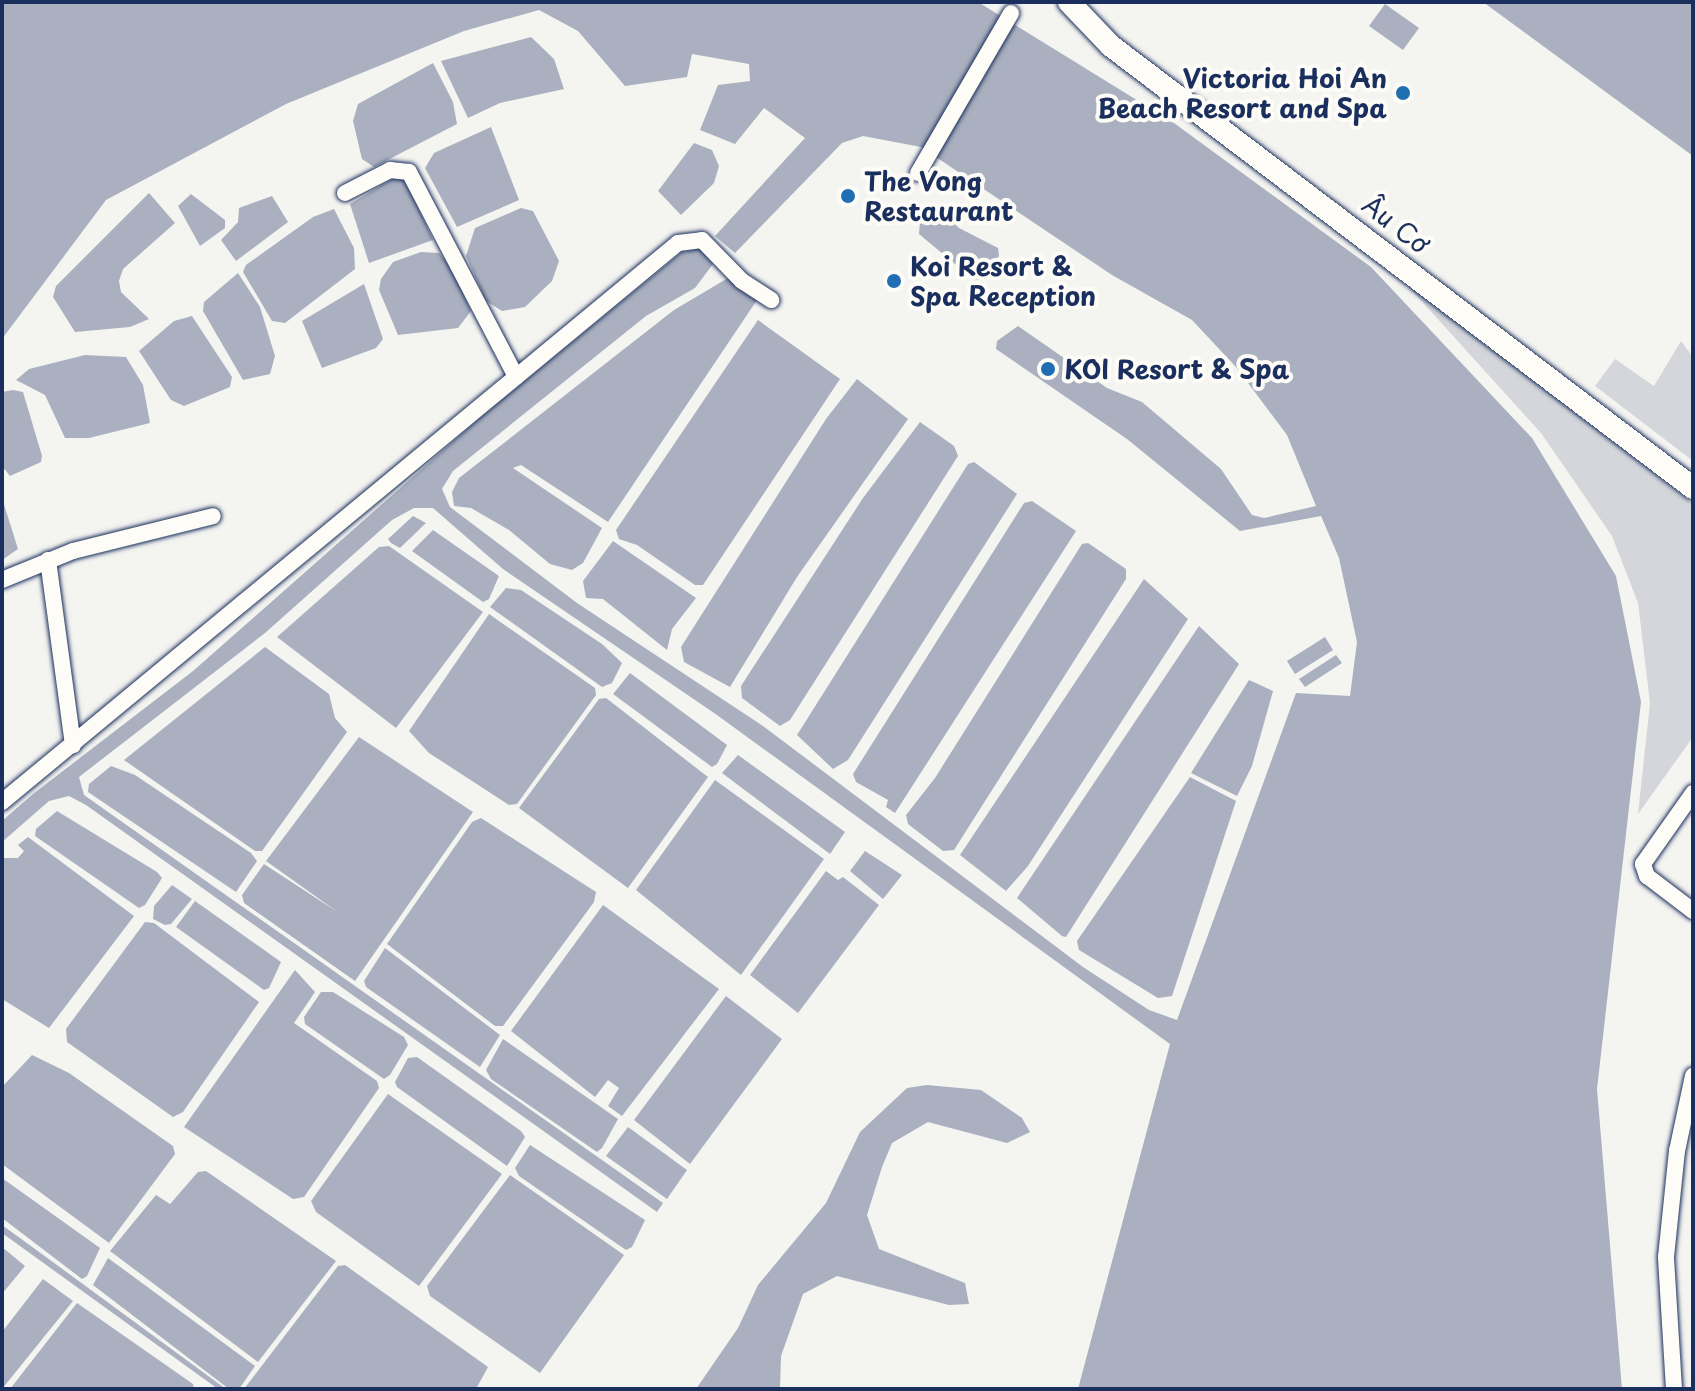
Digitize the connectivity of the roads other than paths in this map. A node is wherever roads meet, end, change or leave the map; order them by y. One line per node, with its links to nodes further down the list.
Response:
1 (1069, 2): 7 (main road, Âu Cơ)
2 (1011, 13): 3 (street)
3 (918, 173)
4 (345, 193): 6 (street)
5 (771, 300): 6 (street)
6 (516, 377): 11 (street)
7 (1693, 488)
8 (213, 516): 9 (street)
9 (48, 560): 10 (street); 11 (street)
10 (2, 580)
11 (73, 745): 13 (street)
12 (1693, 793): 14 (street)
13 (2, 802)
14 (1693, 911)
15 (1693, 1076): 16 (street)
16 (1674, 1389)

